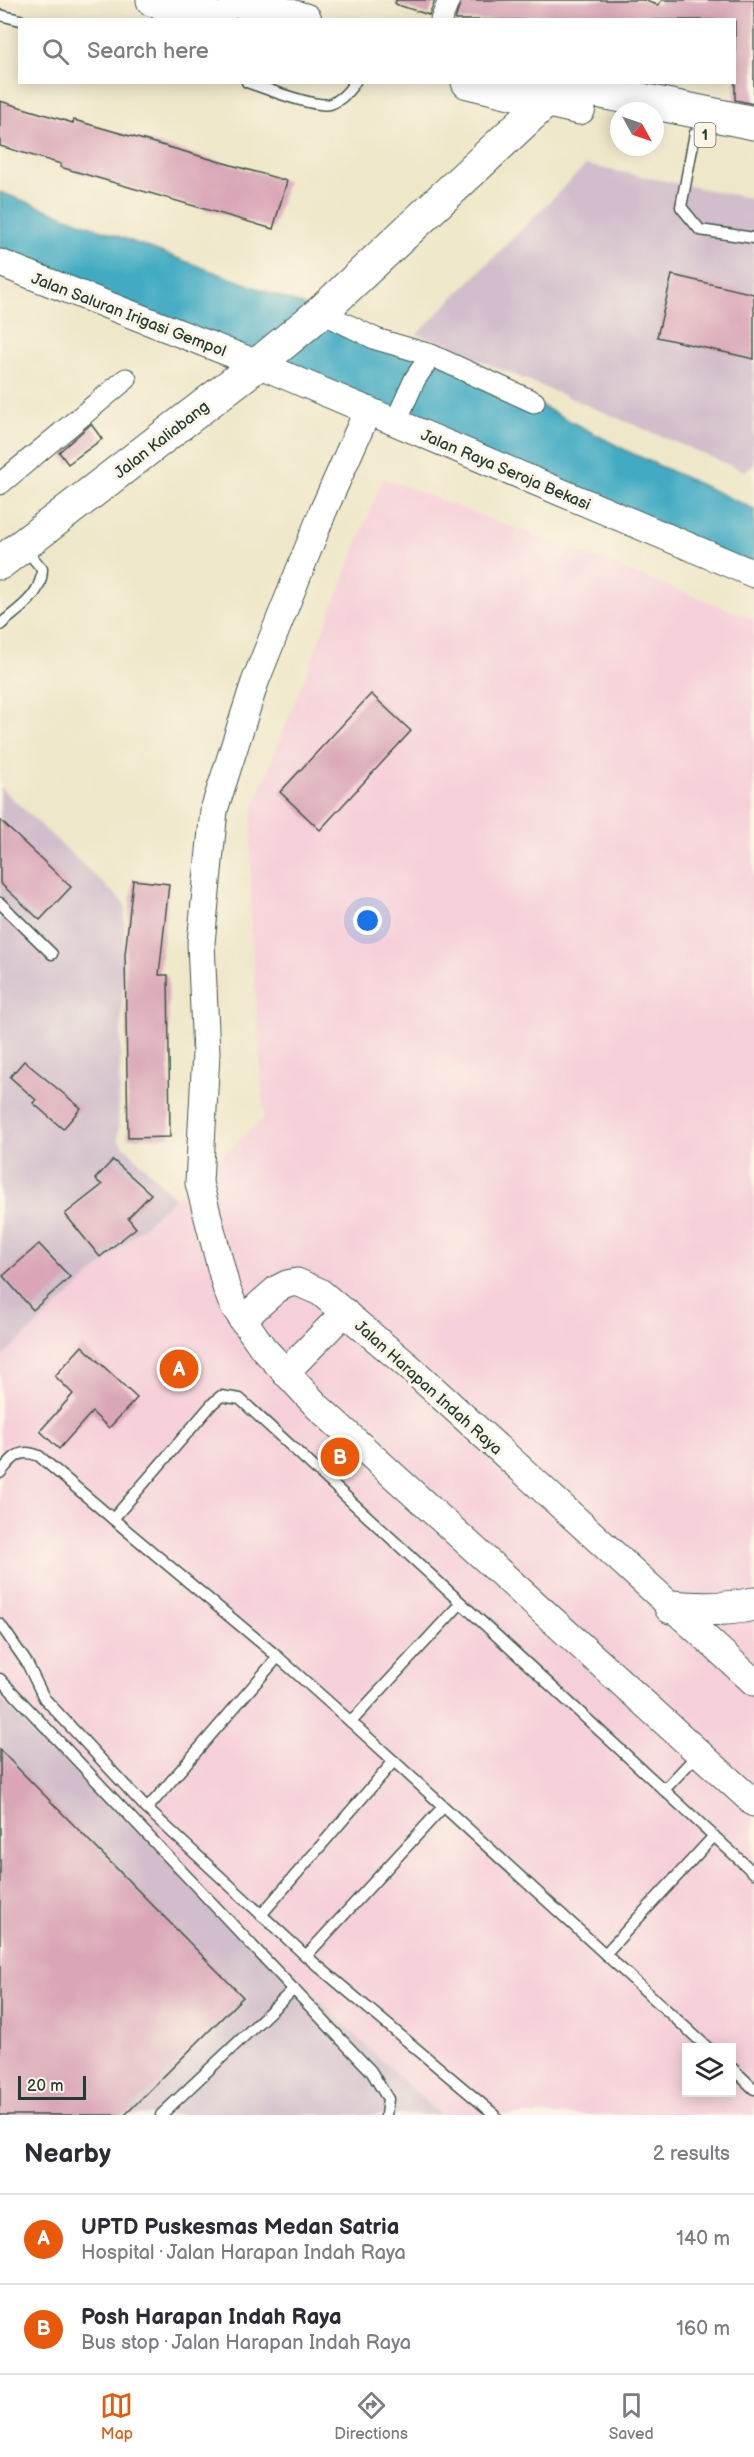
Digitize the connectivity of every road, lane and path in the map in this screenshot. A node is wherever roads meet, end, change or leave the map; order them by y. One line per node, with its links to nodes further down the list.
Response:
1 (153, 0): 3 (main road)
2 (449, 0): 6 (street)
3 (233, 6): 5 (main road)
4 (0, 15): 7 (lane)
5 (295, 18)
6 (442, 18)
7 (18, 20)
8 (253, 84): 9 (lane)
9 (353, 84)
10 (486, 84): 11 (main road, 1)
11 (550, 91): 12 (main road, 1); 13 (main road, 1); 19 (main road, Jalan Kaliabang)
12 (610, 114)
13 (754, 123)
14 (664, 127): 15 (main road, 1)
15 (695, 133): 16 (main road, 1); 17 (lane)
16 (754, 145)
17 (754, 238)
18 (0, 263): 21 (street, Jalan Saluran Irigasi Gempol)
19 (321, 312): 20 (street); 21 (main road, Jalan Kaliabang)
20 (431, 355): 23 (street); 25 (street)
21 (264, 359): 24 (street, Jalan Raya Seroja Bekasi); 27 (main road, Jalan Kaliabang)
22 (126, 379): 26 (street)
23 (534, 402)
24 (368, 410): 25 (street, Jalan Raya Seroja Bekasi); 33 (street)
25 (397, 419): 28 (street, Jalan Raya Seroja Bekasi)
26 (0, 484)
27 (11, 554): 29 (lane)
28 (754, 574)
29 (0, 625)
30 (0, 903): 31 (lane)
31 (52, 954)
32 (345, 1312): 33 (street); 34 (street, Jalan Harapan Indah Raya); 39 (street, Jalan Harapan Indah Raya)
33 (242, 1320): 34 (street)
34 (285, 1373): 45 (street)
35 (0, 1473): 36 (lane)
36 (113, 1519): 37 (lane); 41 (lane)
37 (461, 1602): 44 (lane); 47 (lane)
38 (754, 1604): 39 (main road)
39 (671, 1607): 43 (street, Jalan Harapan Indah Raya)
40 (0, 1624): 50 (lane)
41 (278, 1657): 44 (lane); 50 (lane)
42 (0, 1679): 56 (lane)
43 (754, 1682)
44 (351, 1722): 46 (lane)
45 (699, 1753): 47 (lane); 48 (street)
46 (394, 1761): 49 (lane); 53 (lane)
47 (664, 1790): 51 (lane)
48 (754, 1803)
49 (443, 1807): 54 (lane); 55 (lane)
50 (147, 1809): 53 (lane)
51 (714, 1836): 52 (lane); 54 (lane)
52 (754, 1873)
53 (261, 1915): 55 (lane)
54 (605, 1954): 57 (lane)
55 (306, 1956): 62 (lane)
56 (294, 1989): 60 (lane); 61 (lane)
57 (703, 2043)
58 (736, 2072): 59 (lane)
59 (754, 2089)
60 (161, 2115)
61 (386, 2115)
62 (495, 2115)

